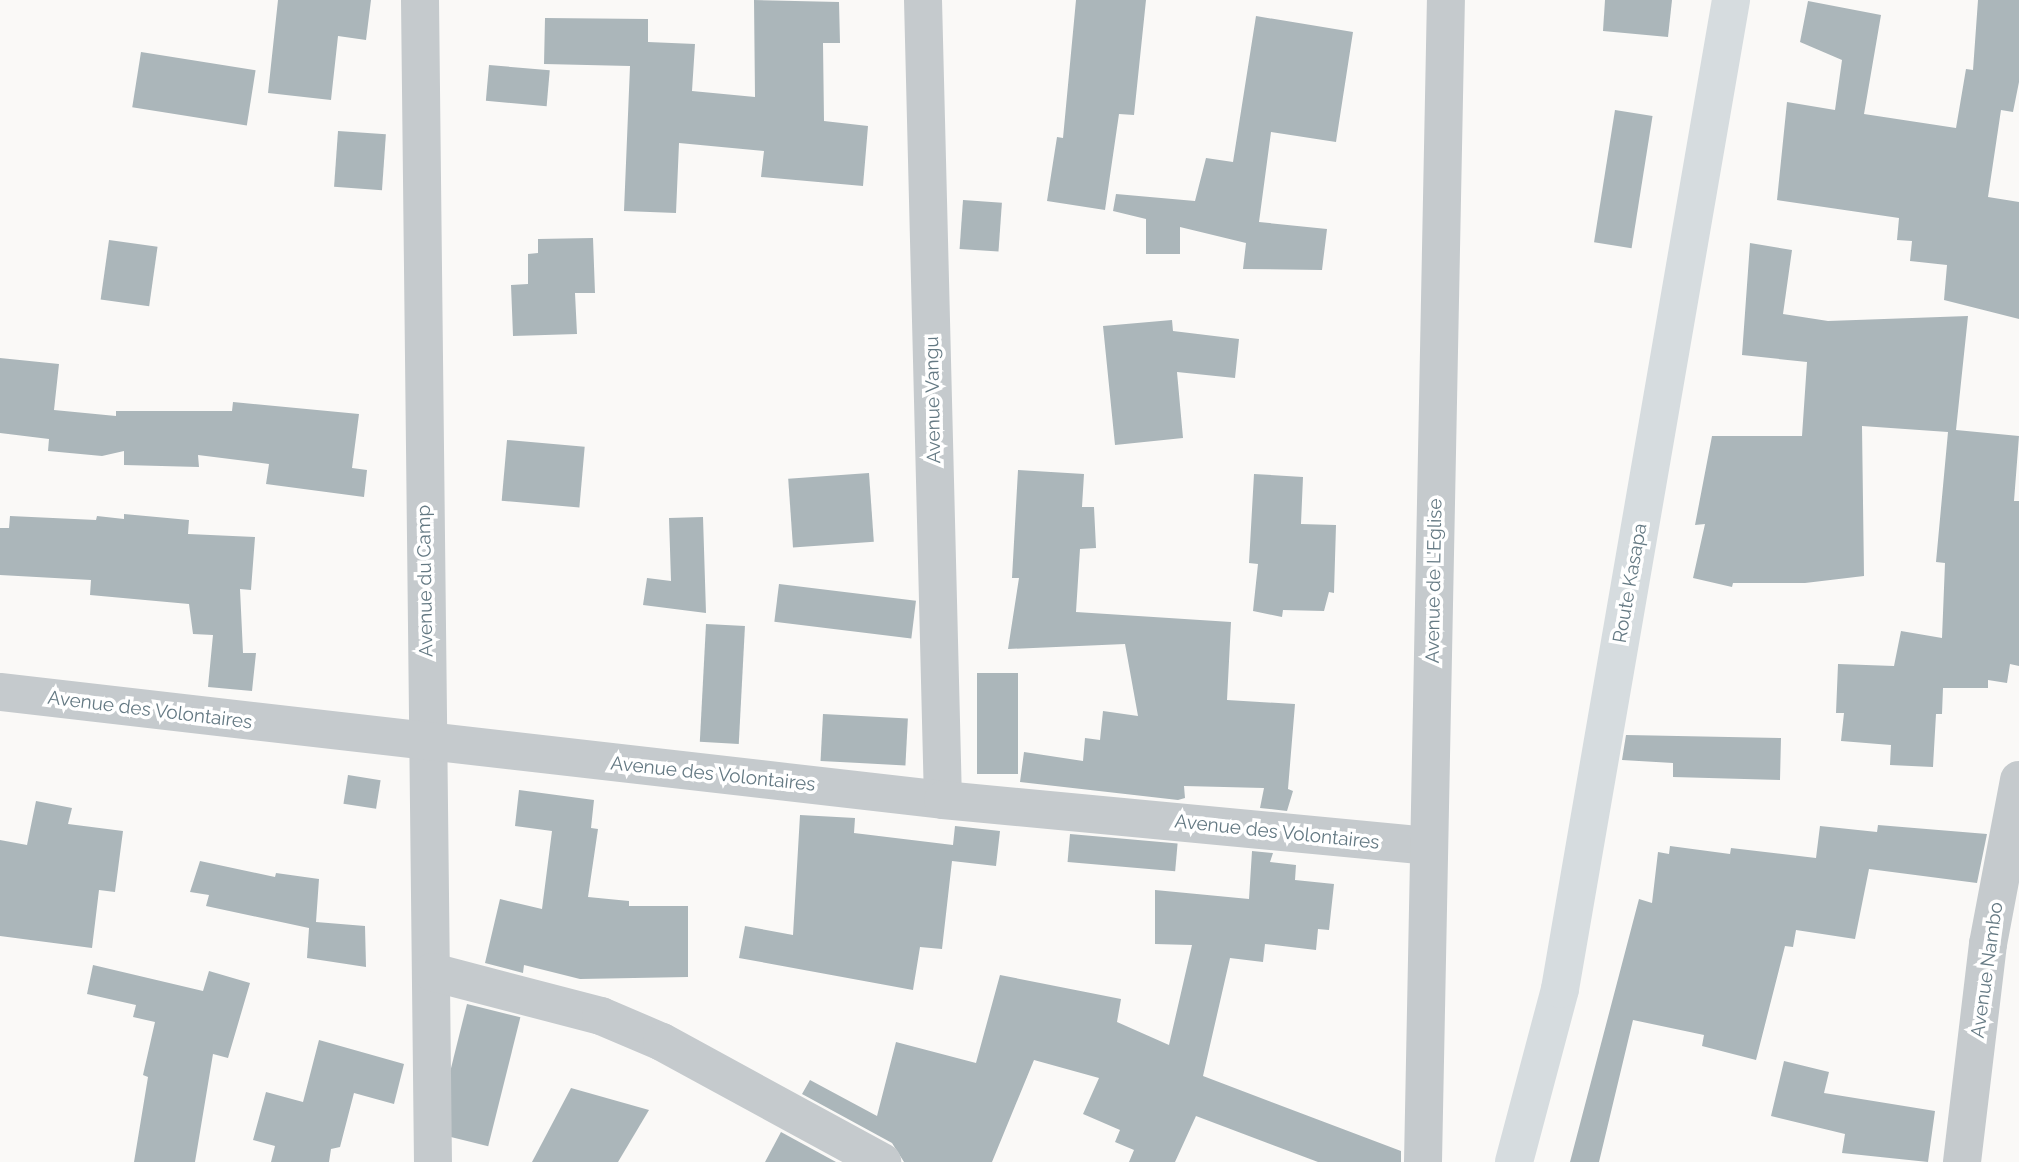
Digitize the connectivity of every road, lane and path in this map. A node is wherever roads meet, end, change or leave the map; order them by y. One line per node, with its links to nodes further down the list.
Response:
1 (419, 0): 6 (street, Avenue du Camp)
2 (923, 0): 8 (street, Avenue Vangu)
3 (1446, 0): 9 (street, Avenue de L'Eglise)
4 (1731, 0): 14 (main road, Route Kasapa)
5 (0, 692): 6 (street, Avenue des Volontaires)
6 (426, 742): 8 (street, Avenue des Volontaires); 10 (street, Avenue du Camp)
7 (2019, 780): 15 (street, Avenue Nambo)
8 (943, 800): 9 (street, Avenue des Volontaires)
9 (1428, 846): 13 (street, Avenue de L'Eglise)
10 (432, 972): 11 (street, Avenue du Camp); 12 (street)
11 (433, 1162)
12 (882, 1162)
13 (1423, 1162)
14 (1514, 1162)
15 (1962, 1162)

